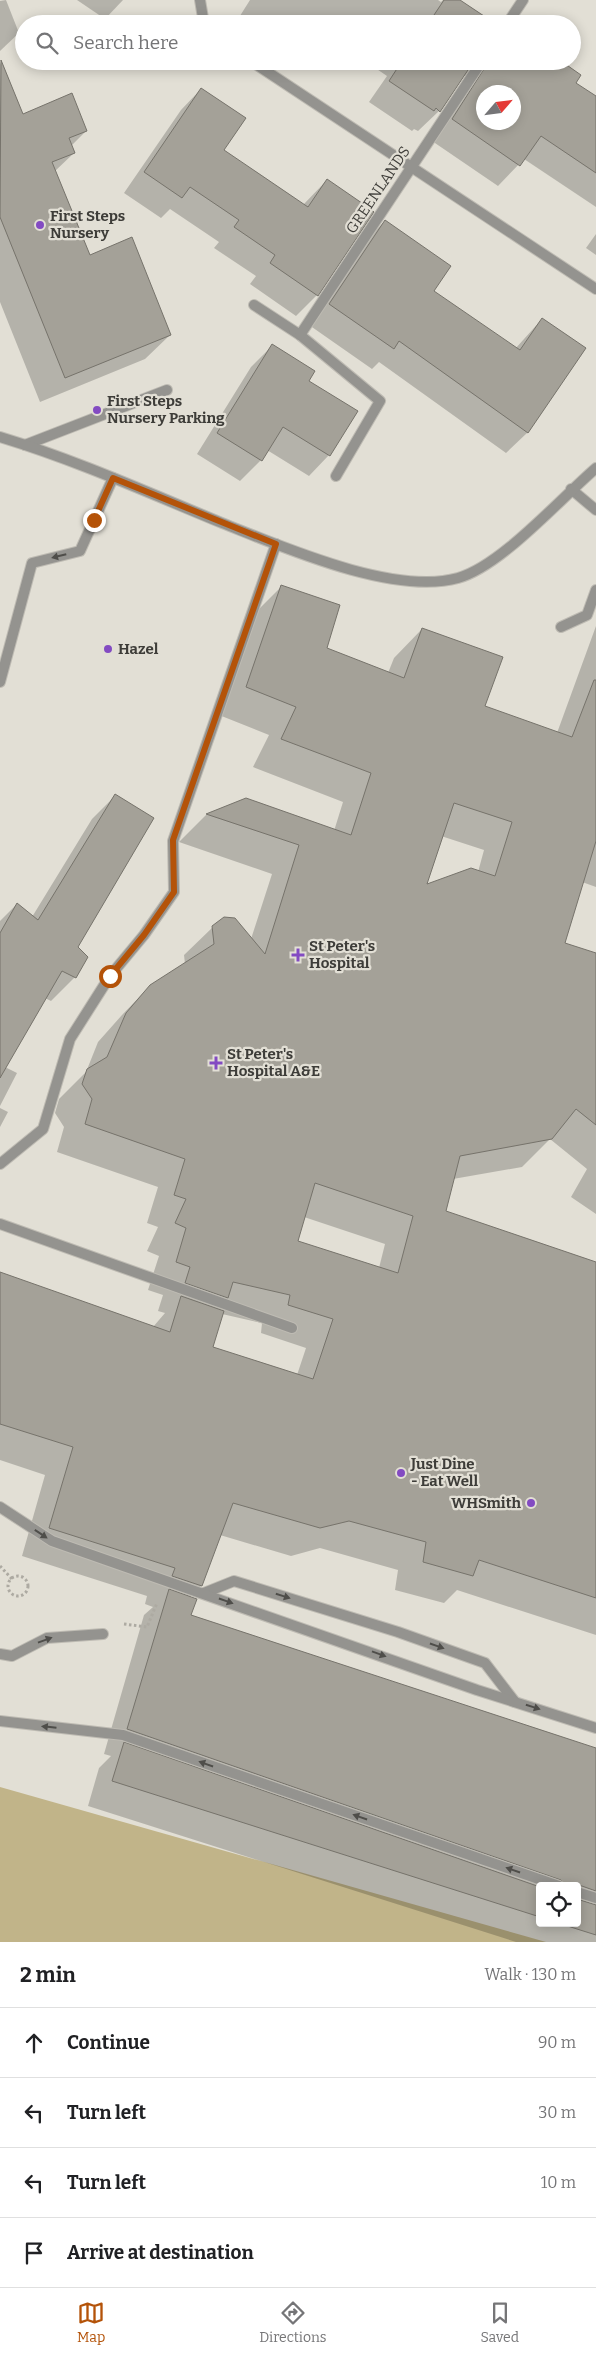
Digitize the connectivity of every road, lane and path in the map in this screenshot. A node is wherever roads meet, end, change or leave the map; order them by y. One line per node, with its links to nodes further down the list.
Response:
1 (200, 0): 3 (street)
2 (522, 0): 4 (street)
3 (202, 15)
4 (513, 15)
5 (265, 70): 7 (street)
6 (476, 70): 7 (street, GREENLANDS)
7 (412, 167): 8 (street); 10 (street, GREENLANDS)
8 (596, 289)
9 (254, 305): 10 (street)
10 (300, 335): 15 (street)
11 (167, 390): 13 (street)
12 (0, 437): 13 (street)
13 (24, 445): 16 (street)
14 (596, 468): 17 (street)
15 (336, 476)
16 (113, 478): 19 (street); 22 (street, one-way to 22)
17 (571, 489): 18 (street); 19 (street)
18 (596, 510)
19 (276, 544): 23 (street)
20 (596, 590): 21 (street)
21 (561, 627)
22 (0, 682)
23 (0, 1164)
24 (0, 1224): 25 (street)
25 (292, 1328)
26 (0, 1507): 29 (street, one-way to 29)
27 (0, 1566): 28 (path)
28 (12, 1579): 28 (path)
29 (204, 1594): 34 (street, one-way to 34); 34 (street, one-way to 34)
30 (159, 1598): 31 (path)
31 (118, 1623)
32 (103, 1634): 33 (street, one-way to 32)
33 (0, 1654)
34 (515, 1702): 36 (street, one-way to 36)
35 (0, 1721): 37 (street, one-way to 35)
36 (596, 1728)
37 (547, 1882)
38 (581, 1893): 39 (street)
39 (596, 1898)

